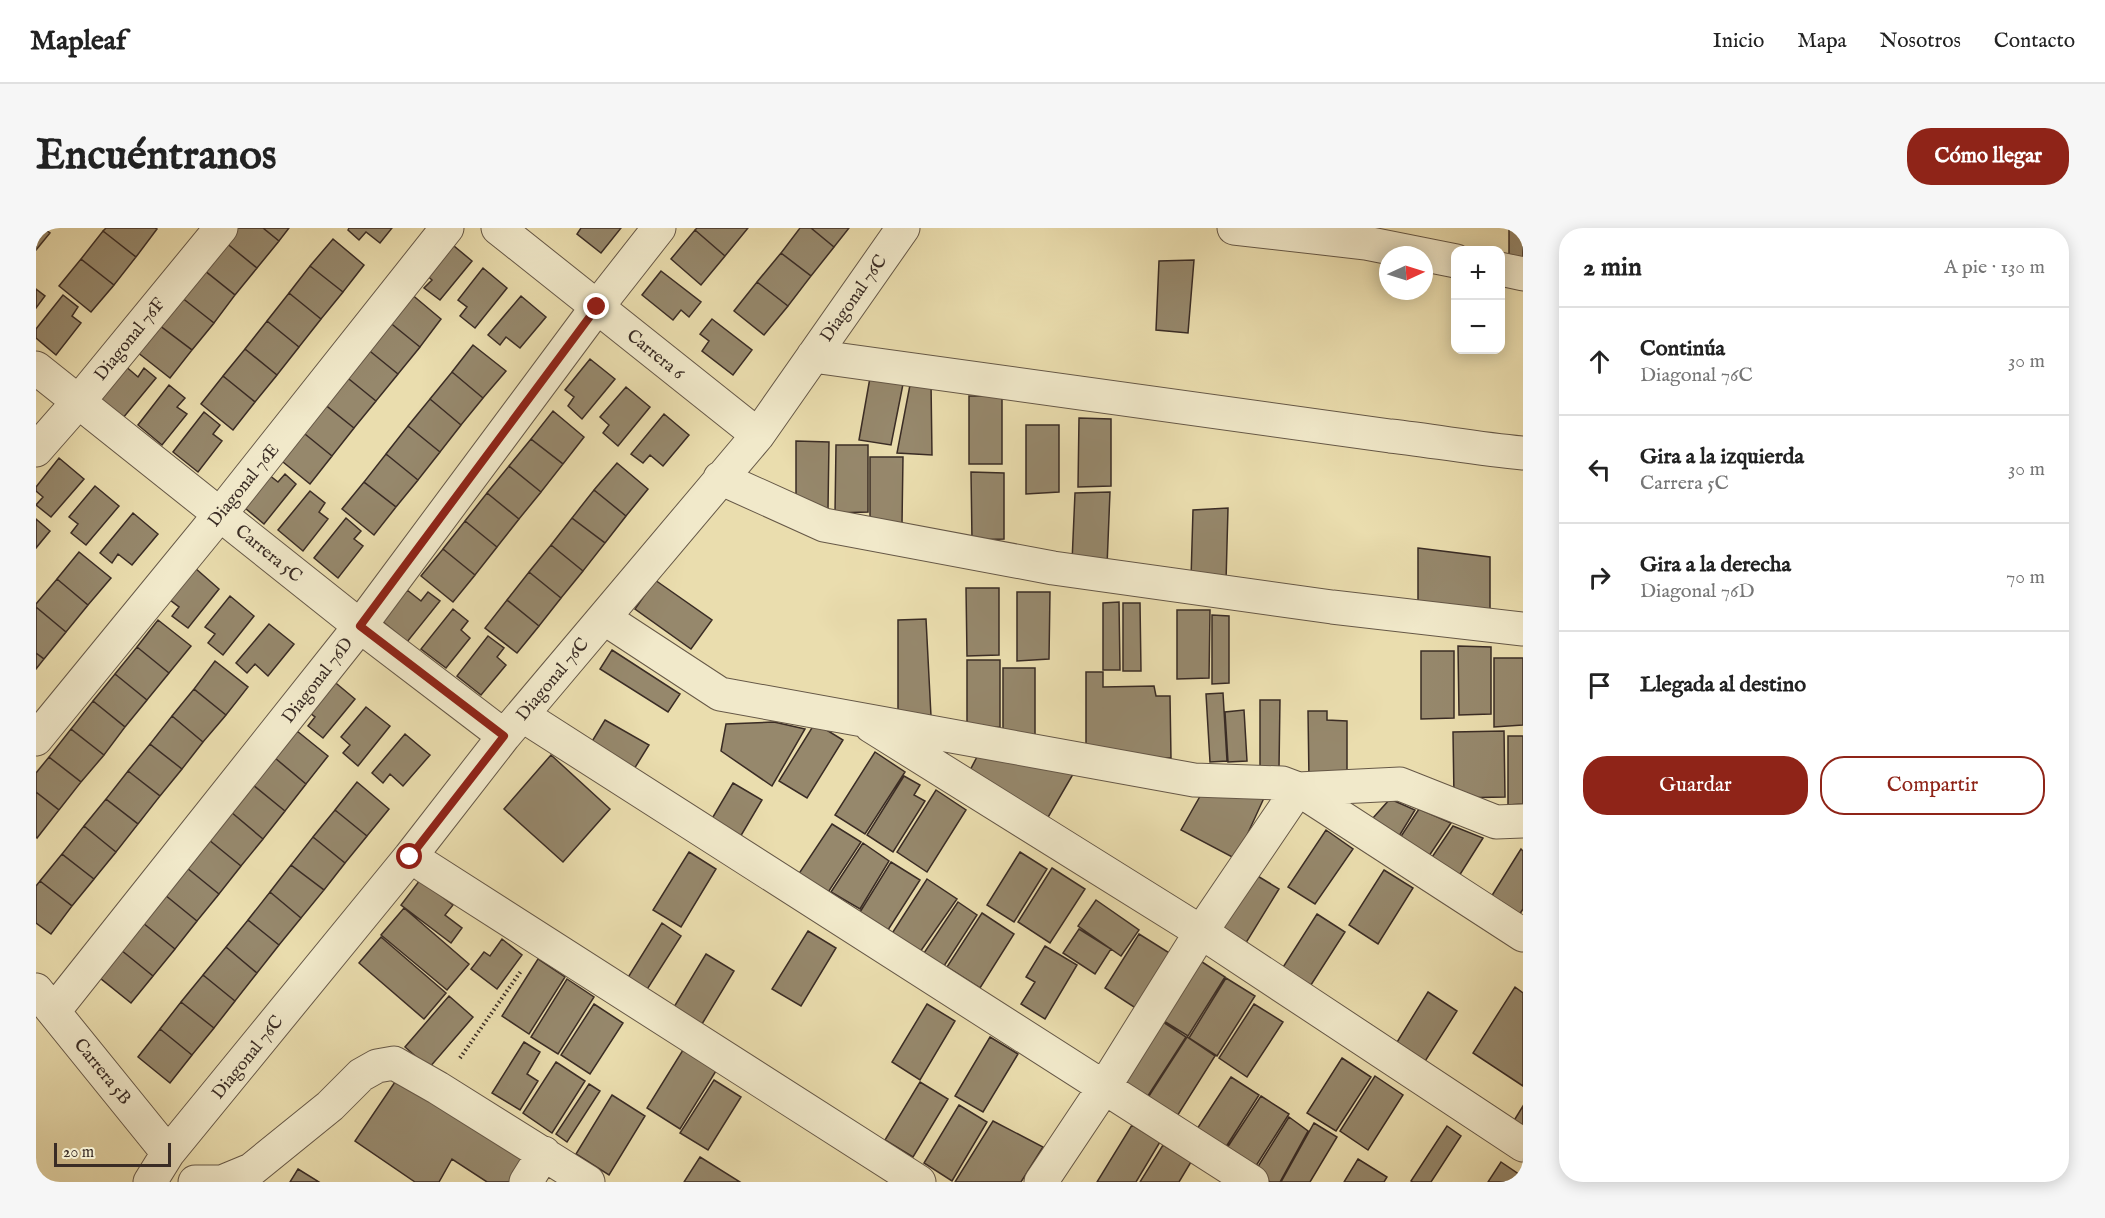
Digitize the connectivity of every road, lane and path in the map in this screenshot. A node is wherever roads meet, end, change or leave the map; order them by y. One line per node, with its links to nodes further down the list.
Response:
1 (221, 228): 13 (street, Diagonal 76F)
2 (447, 228): 18 (street, Diagonal 76E)
3 (498, 228): 10 (street, Carrera 6)
4 (659, 228): 10 (street, Diagonal 76D)
5 (903, 228): 11 (street, Diagonal 76C)
6 (1234, 228): 7 (street)
7 (1451, 260)
8 (1505, 270): 9 (street)
9 (1523, 274)
10 (597, 307): 14 (street, Carrera 6); 20 (street, Diagonal 76D)
11 (813, 356): 14 (street, Diagonal 76C); 16 (street)
12 (36, 368): 13 (street, Carrera 5C)
13 (79, 401): 15 (street, Diagonal 76F); 18 (street, Carrera 5C)
14 (758, 435): 17 (street, Diagonal 76C)
15 (36, 450)
16 (1523, 453)
17 (720, 478): 19 (street, Diagonal 76C); 21 (street)
18 (220, 513): 20 (street, Carrera 5C); 24 (street, Diagonal 76E)
19 (604, 618): 22 (street); 23 (street, Diagonal 76C)
20 (360, 626): 23 (street, Carrera 5C); 31 (street, Diagonal 76D)
21 (1523, 629)
22 (855, 717): 25 (street); 28 (street)
23 (513, 726): 33 (street, Carrera 5C); 35 (street, Diagonal 76C)
24 (36, 740)
25 (1298, 789): 26 (street); 28 (street); 29 (street)
26 (1523, 821)
27 (424, 866): 30 (street)
28 (1201, 932): 33 (street); 34 (street)
29 (1523, 935)
30 (542, 941): 32 (path); 41 (street)
31 (45, 1001): 35 (street, Carrera 5B)
32 (438, 1088): 36 (street); 38 (street)
33 (1103, 1089): 42 (street); 43 (street, Carrera 5C)
34 (1523, 1145)
35 (168, 1153): 37 (street, Diagonal 76C)
36 (544, 1153): 39 (street); 40 (street)
37 (150, 1182)
38 (195, 1182)
39 (526, 1182)
40 (588, 1182)
41 (919, 1182)
42 (1041, 1182)
43 (1252, 1182)

